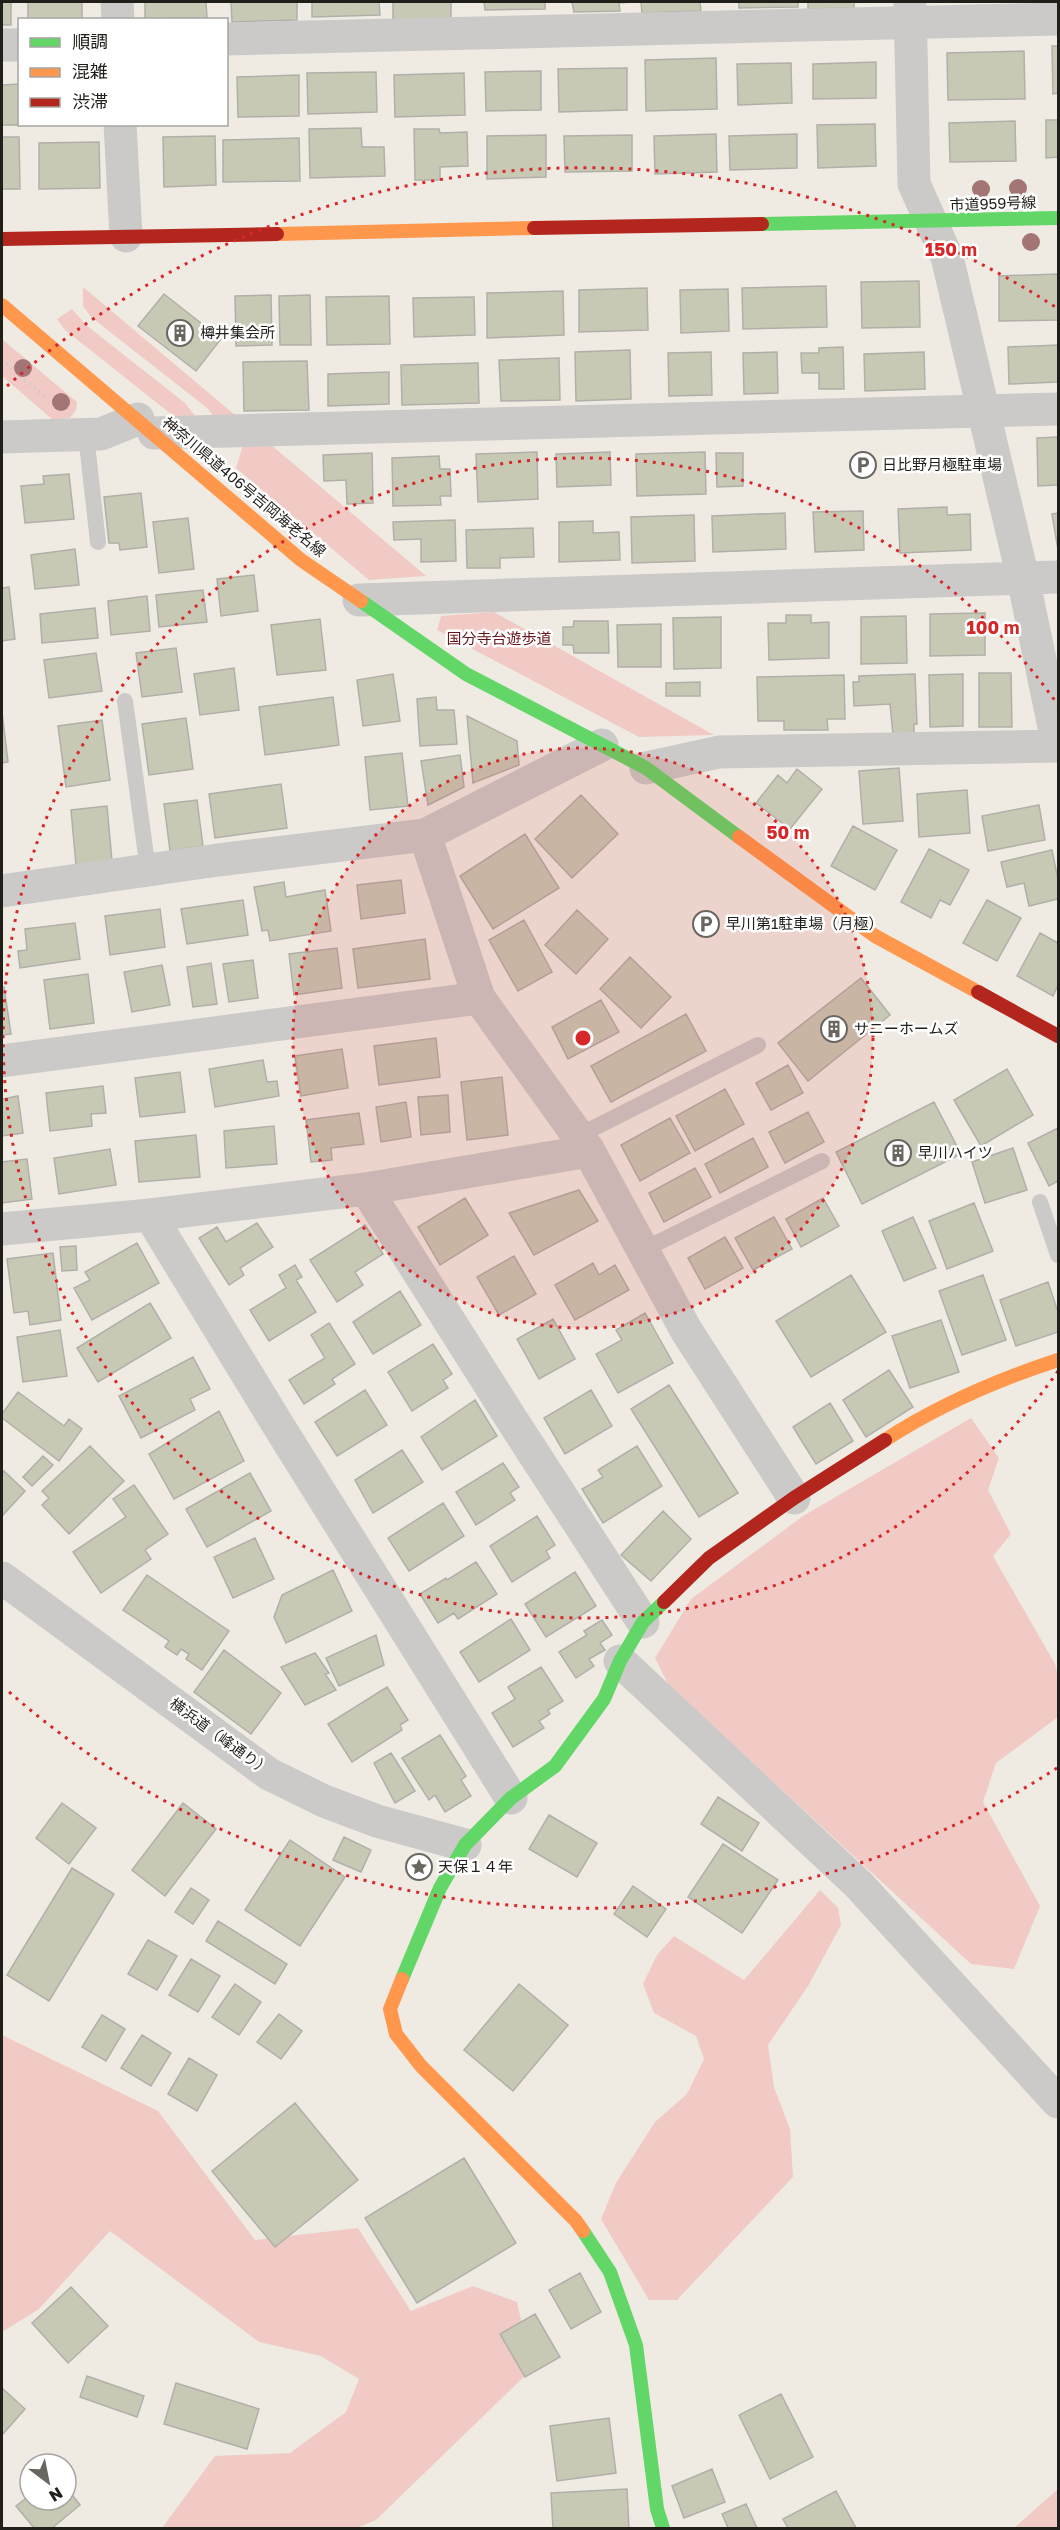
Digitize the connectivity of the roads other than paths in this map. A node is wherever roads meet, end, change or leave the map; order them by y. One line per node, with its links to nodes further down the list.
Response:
1 (117, 2): 3 (street)
2 (910, 12): 4 (street); 5 (street); 10 (street)
3 (117, 18)
4 (1059, 19)
5 (228, 39)
6 (2, 45): 7 (street)
7 (18, 45)
8 (120, 126): 11 (street)
9 (1059, 218): 10 (street, 市道959号線)
10 (930, 222): 11 (street, 市道959号線); 15 (street)
11 (126, 236): 12 (street, 市道959号線)
12 (2, 239)
13 (2, 305): 16 (street, 神奈川県道406号吉岡海老名線)
14 (1059, 409): 15 (street)
15 (982, 411): 16 (street); 21 (street)
16 (146, 426): 17 (street); 22 (street, 神奈川県道406号吉岡海老名線)
17 (86, 435): 18 (street); 19 (lane)
18 (2, 437)
19 (98, 542)
20 (1059, 577): 21 (street)
21 (1023, 578): 22 (street); 25 (street)
22 (359, 600): 24 (street, 神奈川県道406号吉岡海老名線)
23 (125, 701): 28 (lane)
24 (603, 745): 26 (street, 神奈川県道406号吉岡海老名線); 27 (street)
25 (1058, 746): 26 (street)
26 (646, 768): 31 (street, 神奈川県道406号吉岡海老名線)
27 (426, 835): 28 (street); 30 (street)
28 (148, 870): 29 (street)
29 (2, 891)
30 (478, 998): 33 (street); 34 (street)
31 (1059, 1036)
32 (758, 1045): 34 (lane)
33 (2, 1061)
34 (583, 1143): 36 (street); 40 (street)
35 (822, 1161): 40 (lane)
36 (366, 1189): 38 (street); 45 (street)
37 (1040, 1202): 41 (lane)
38 (150, 1215): 39 (street); 47 (street)
39 (2, 1228)
40 (643, 1251): 43 (street)
41 (1059, 1255)
42 (1059, 1360): 43 (street)
43 (794, 1498): 45 (street)
44 (2, 1578): 48 (street, 横浜道（峰通り）)
45 (644, 1622): 46 (street)
46 (620, 1661): 47 (street); 49 (street)
47 (511, 1798): 48 (street)
48 (465, 1845): 50 (street)
49 (1059, 2102)
50 (663, 2529)

